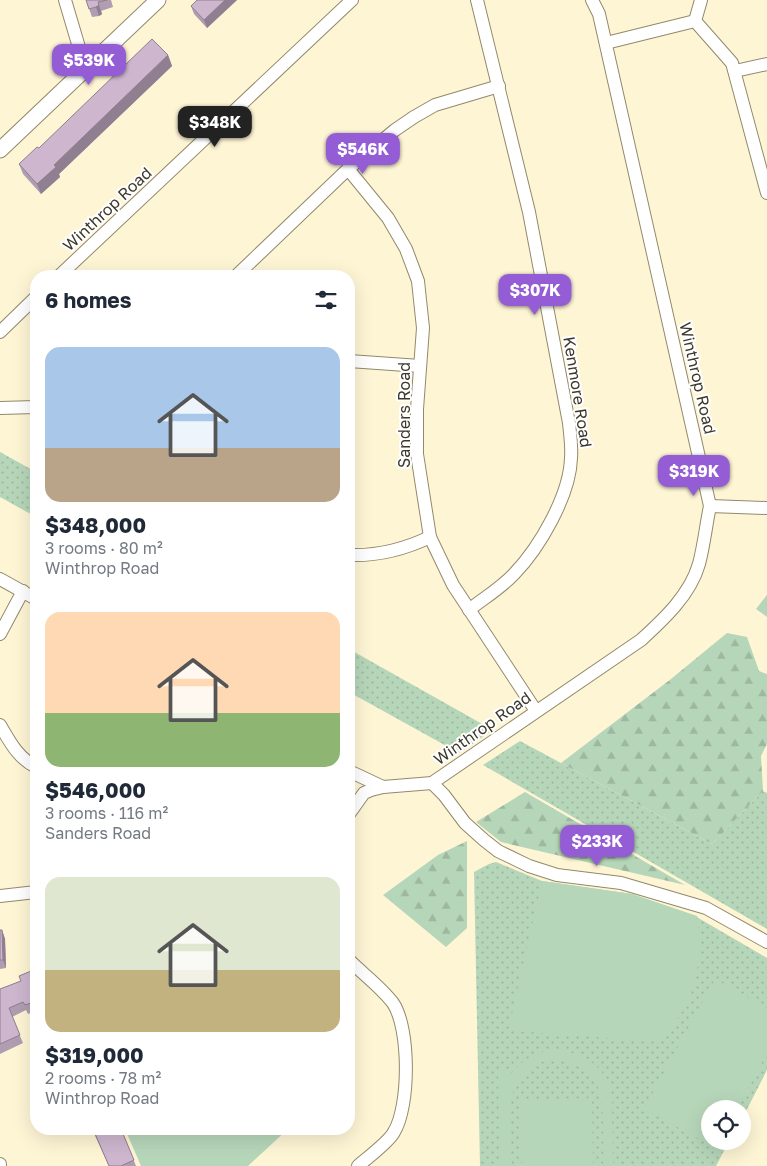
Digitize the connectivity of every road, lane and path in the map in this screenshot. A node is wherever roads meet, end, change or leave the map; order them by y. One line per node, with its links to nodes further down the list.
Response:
1 (65, 0): 9 (street)
2 (158, 0): 9 (main road)
3 (352, 0): 16 (street, Winthrop Road)
4 (478, 0): 12 (street, Kenmore Road)
5 (592, 0): 8 (street, Winthrop Road)
6 (701, 0): 7 (street)
7 (695, 21): 8 (street); 11 (street)
8 (606, 43): 24 (street, Winthrop Road)
9 (92, 62): 13 (main road)
10 (767, 64): 11 (street)
11 (735, 71): 15 (street)
12 (499, 86): 14 (street); 31 (street, Kenmore Road)
13 (0, 150)
14 (348, 169): 17 (street); 21 (street, Sanders Road)
15 (767, 193)
16 (65, 270)
17 (242, 270)
18 (30, 304): 19 (street)
19 (0, 332)
20 (355, 361): 21 (street)
21 (420, 366): 26 (street, Sanders Road)
22 (30, 407): 23 (street)
23 (0, 408)
24 (710, 506): 25 (street); 33 (street, Winthrop Road)
25 (767, 508)
26 (430, 537): 27 (street); 31 (street, Sanders Road)
27 (355, 555)
28 (0, 579): 29 (street)
29 (23, 592): 30 (street); 32 (street)
30 (30, 596)
31 (469, 610): 33 (street, Sanders Road)
32 (0, 634)
33 (536, 711): 37 (street, Winthrop Road)
34 (0, 725): 35 (street)
35 (30, 763)
36 (355, 774): 38 (street)
37 (432, 783): 38 (street, Winthrop Road); 42 (street)
38 (383, 787): 39 (street, Winthrop Road)
39 (355, 806)
40 (30, 893): 41 (street)
41 (0, 896)
42 (767, 942)
43 (355, 965): 44 (street)
44 (358, 1166)

